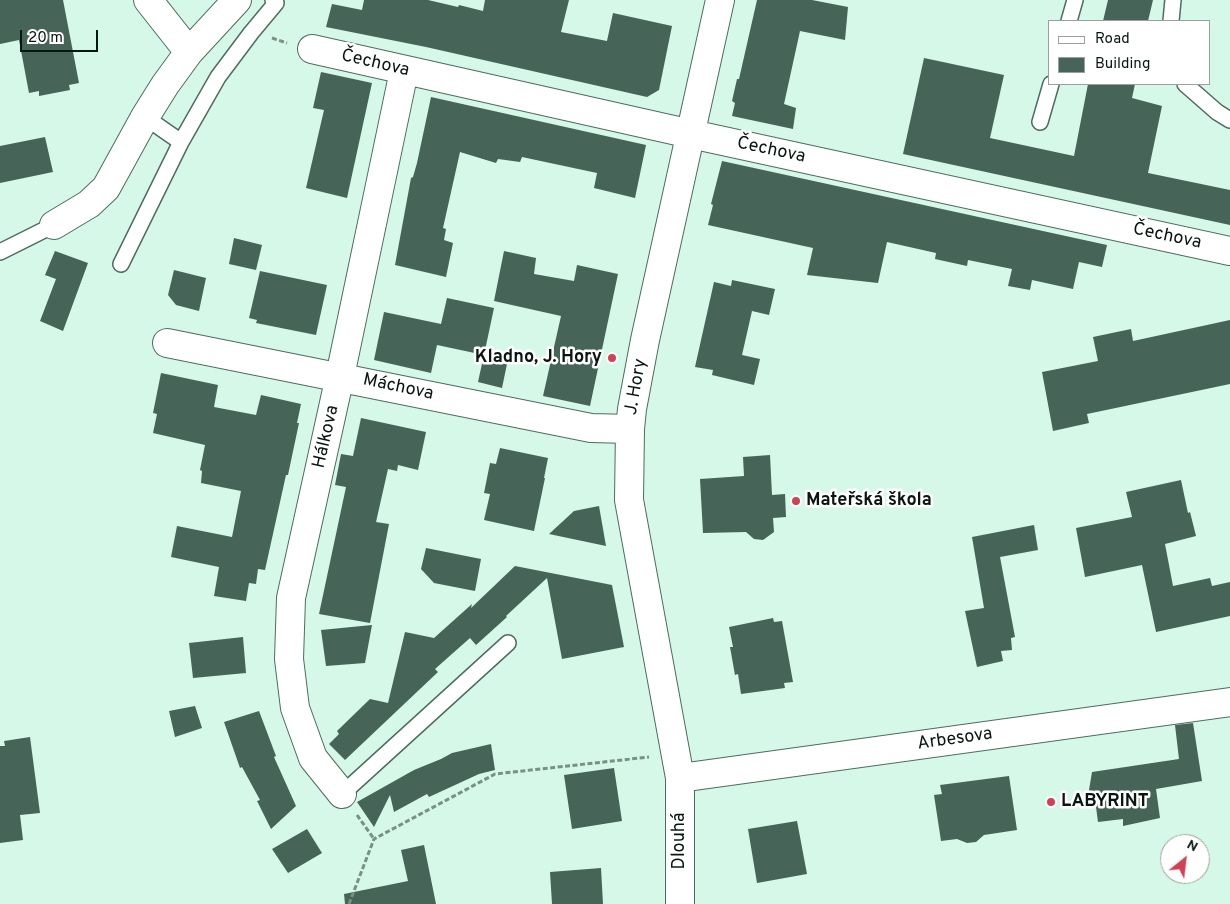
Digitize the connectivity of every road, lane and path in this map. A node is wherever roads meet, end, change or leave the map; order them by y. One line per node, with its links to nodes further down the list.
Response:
1 (148, 0): 11 (street)
2 (237, 0): 11 (street)
3 (720, 0): 18 (street, J. Hory)
4 (1075, 0): 7 (lane)
5 (1173, 0): 8 (lane)
6 (276, 1): 9 (lane)
7 (1069, 20)
8 (1171, 20)
9 (251, 33): 10 (path); 19 (lane)
10 (312, 49): 12 (street, Čechova)
11 (189, 52): 15 (street)
12 (404, 71): 18 (street, Čechova); 25 (street, Hálkova)
13 (1051, 85): 17 (lane)
14 (1186, 85): 16 (lane)
15 (145, 117): 19 (lane); 20 (street)
16 (1230, 120)
17 (1040, 122)
18 (691, 134): 21 (street, Čechova); 26 (street, J. Hory)
19 (181, 142): 23 (lane)
20 (65, 219): 22 (lane)
21 (1230, 251)
22 (0, 252)
23 (121, 264)
24 (167, 343): 25 (street, Máchova)
25 (340, 376): 26 (street, Máchova); 30 (street, Hálkova)
26 (630, 429): 29 (street, J. Hory)
27 (508, 643): 30 (lane)
28 (1230, 702): 29 (street, Arbesova)
29 (678, 766): 31 (path); 32 (street, Dlouhá)
30 (342, 794)
31 (349, 904)
32 (680, 904)

